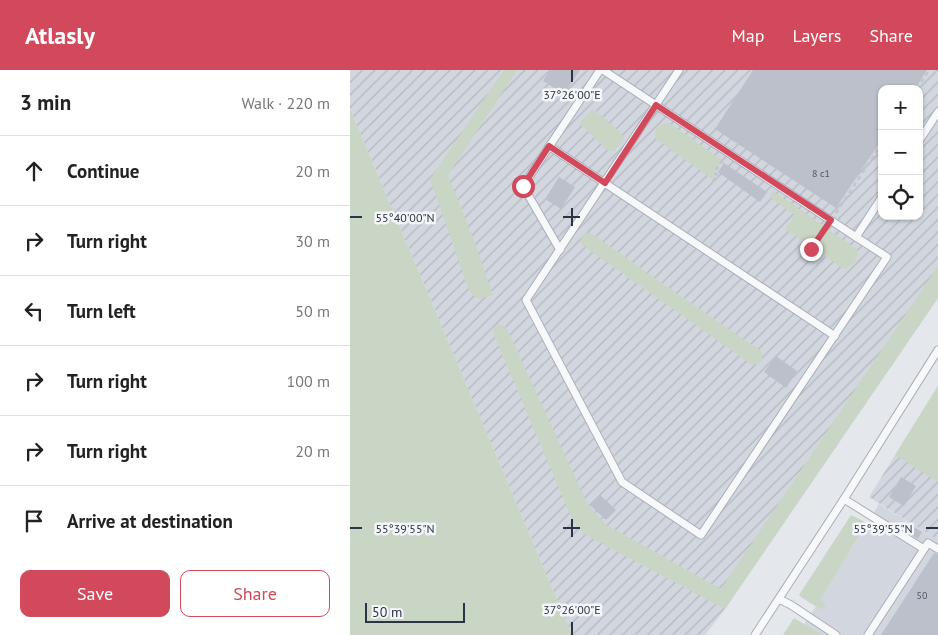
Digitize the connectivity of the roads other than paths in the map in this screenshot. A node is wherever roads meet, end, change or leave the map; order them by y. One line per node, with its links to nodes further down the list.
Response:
1 (601, 70): 3 (lane); 6 (lane)
2 (679, 70): 3 (lane)
3 (656, 105): 7 (lane); 9 (lane)
4 (938, 112): 5 (lane)
5 (923, 135)
6 (549, 146): 7 (lane); 10 (lane)
7 (605, 183): 10 (lane); 11 (lane)
8 (878, 204): 9 (lane)
9 (856, 237): 11 (lane)
10 (560, 250): 11 (lane)
11 (835, 336)
12 (938, 350): 13 (lane)
13 (844, 499): 14 (lane); 16 (lane)
14 (924, 549): 15 (lane); 19 (lane)
15 (938, 549)
16 (779, 599): 17 (lane); 18 (lane)
17 (755, 635)
18 (836, 635)
19 (868, 635)

